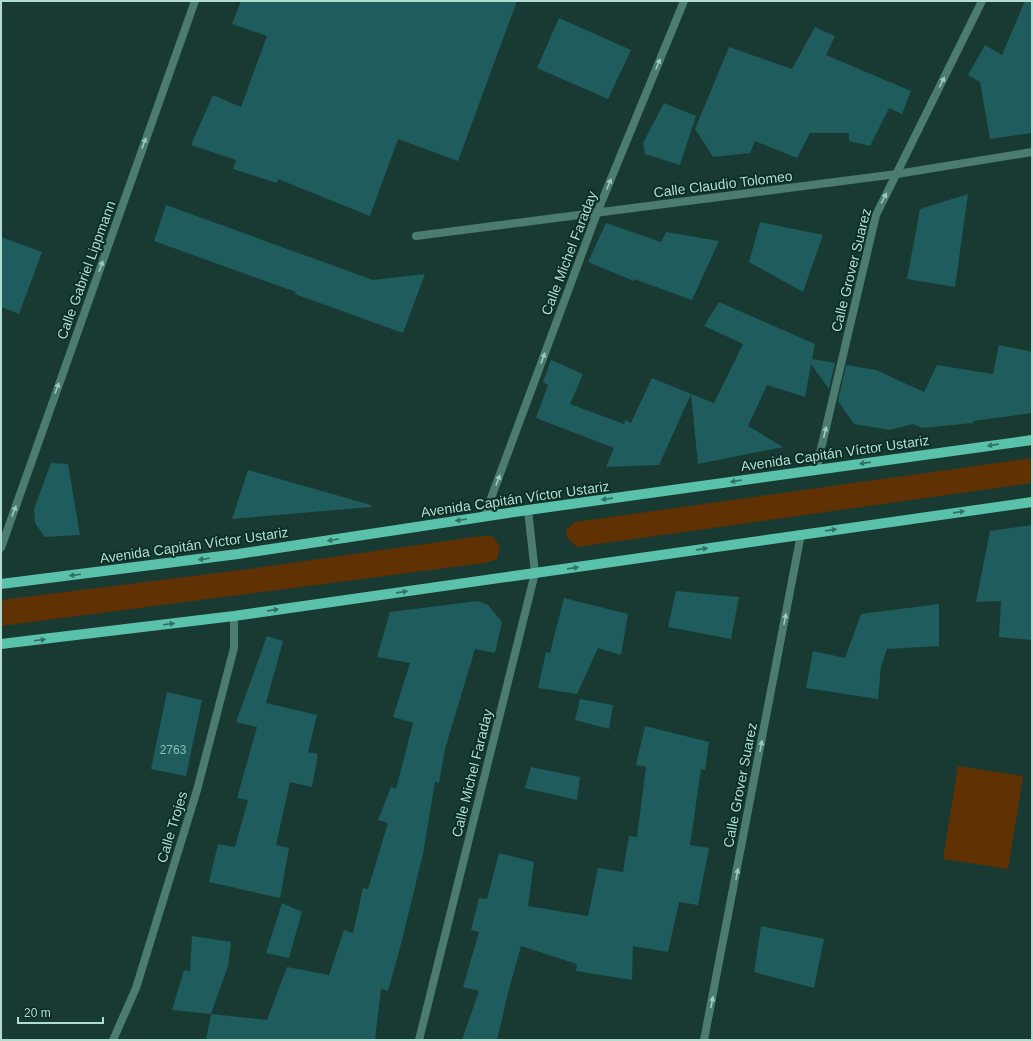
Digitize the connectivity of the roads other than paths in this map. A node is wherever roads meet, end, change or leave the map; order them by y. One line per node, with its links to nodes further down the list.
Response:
1 (195, 1): 14 (street, Calle Gabriel Lippmann, one-way to 1)
2 (684, 1): 6 (street, Calle Michel Faraday, one-way to 2)
3 (982, 1): 5 (street, Calle Grover Suarez, one-way to 3)
4 (1032, 152): 5 (street, Calle Claudio Tolomeo)
5 (897, 174): 6 (street, Calle Claudio Tolomeo); 9 (street, Calle Grover Suarez, one-way to 5)
6 (597, 213): 7 (street, Calle Claudio Tolomeo); 12 (street, Calle Michel Faraday, one-way to 6)
7 (416, 236)
8 (1032, 440): 9 (main road, Avenida Capitán Víctor Ustariz, one-way to 9)
9 (816, 470): 11 (main road, Avenida Capitán Víctor Ustariz, one-way to 11)
10 (1032, 502): 13 (main road, one-way to 10)
11 (528, 510): 12 (main road, Avenida Capitán Víctor Ustariz); 15 (street, Calle Michel Faraday)
12 (484, 517): 16 (main road, Avenida Capitán Víctor Ustariz, one-way to 16)
13 (801, 534): 15 (main road, one-way to 13); 21 (street, Calle Grover Suarez, one-way to 13)
14 (1, 548)
15 (535, 573): 17 (main road, one-way to 15); 20 (street, Calle Michel Faraday)
16 (1, 584)
17 (234, 616): 18 (main road, one-way to 17); 19 (street, Calle Trojes)
18 (1, 644)
19 (113, 1040)
20 (419, 1040)
21 (704, 1040)

